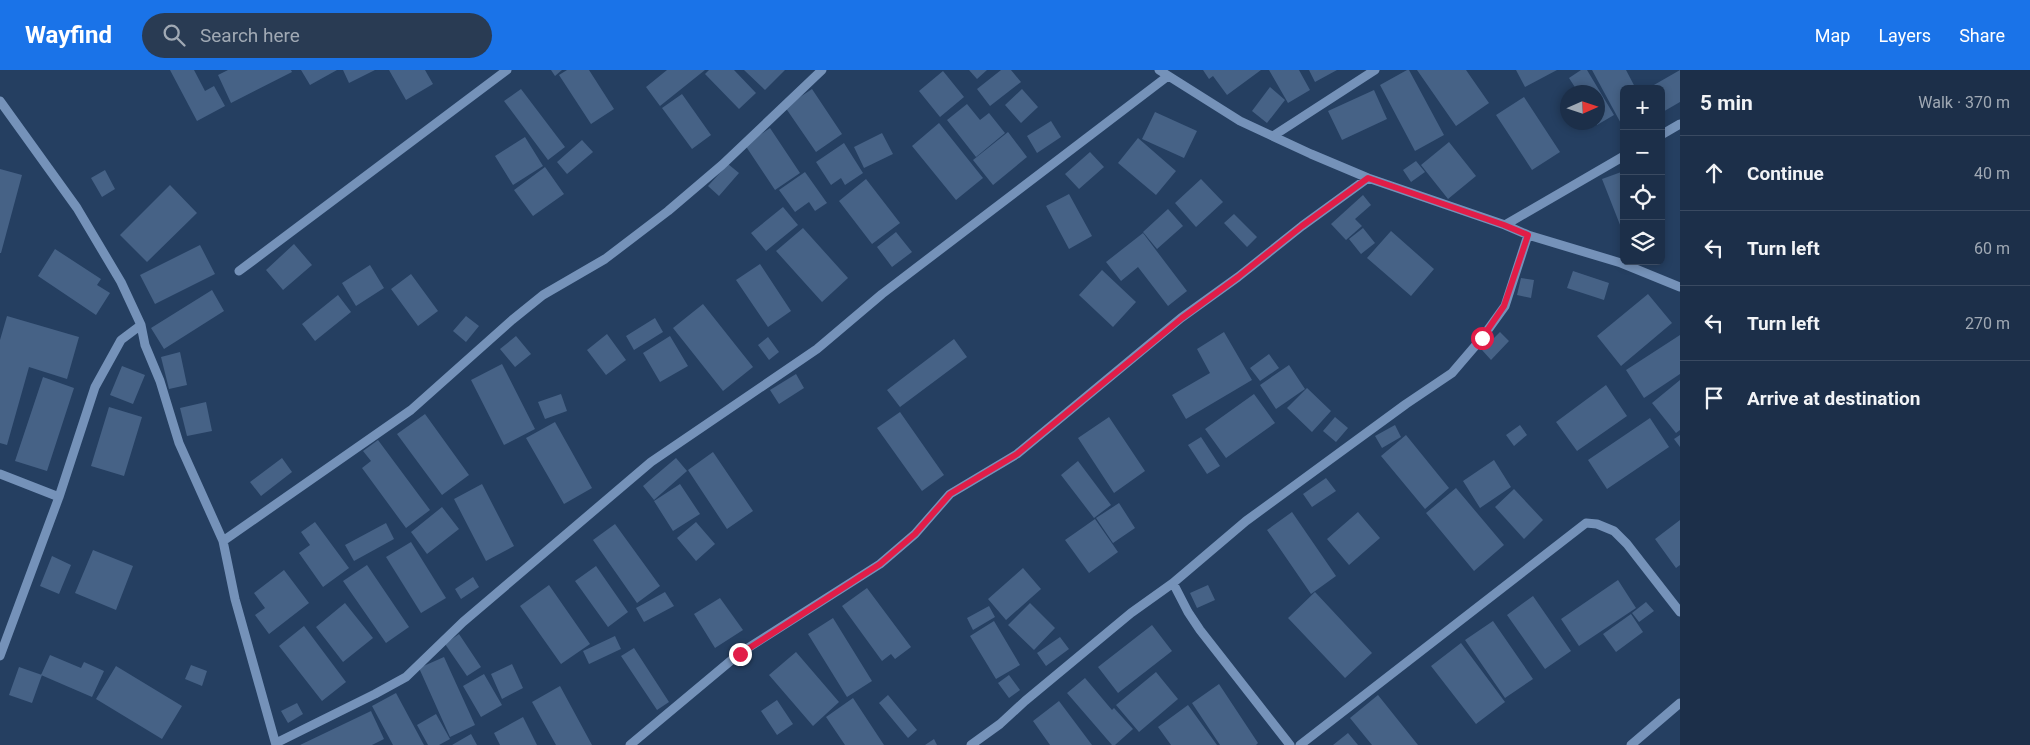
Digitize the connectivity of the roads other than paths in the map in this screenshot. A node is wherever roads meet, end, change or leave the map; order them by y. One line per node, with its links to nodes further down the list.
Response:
1 (507, 70): 14 (street)
2 (822, 70): 19 (street)
3 (1159, 70): 5 (street)
4 (1375, 70): 9 (street)
5 (1168, 76): 9 (street); 24 (street)
6 (0, 101): 16 (street)
7 (1680, 124): 8 (street)
8 (1665, 133)
9 (1273, 136): 11 (street)
10 (1620, 158): 12 (street)
11 (1368, 178): 12 (street); 25 (street)
12 (1504, 225): 13 (street)
13 (1528, 235): 15 (street); 20 (street)
14 (239, 270)
15 (1680, 287)
16 (141, 325): 18 (street); 19 (street)
17 (0, 474): 18 (street)
18 (59, 497): 22 (street)
19 (222, 541): 24 (street)
20 (1173, 582): 26 (street); 27 (street)
21 (1680, 612): 28 (street)
22 (0, 656)
23 (1680, 703): 29 (street)
24 (276, 744)
25 (630, 745)
26 (971, 745)
27 (1290, 745)
28 (1300, 745)
29 (1631, 745)

